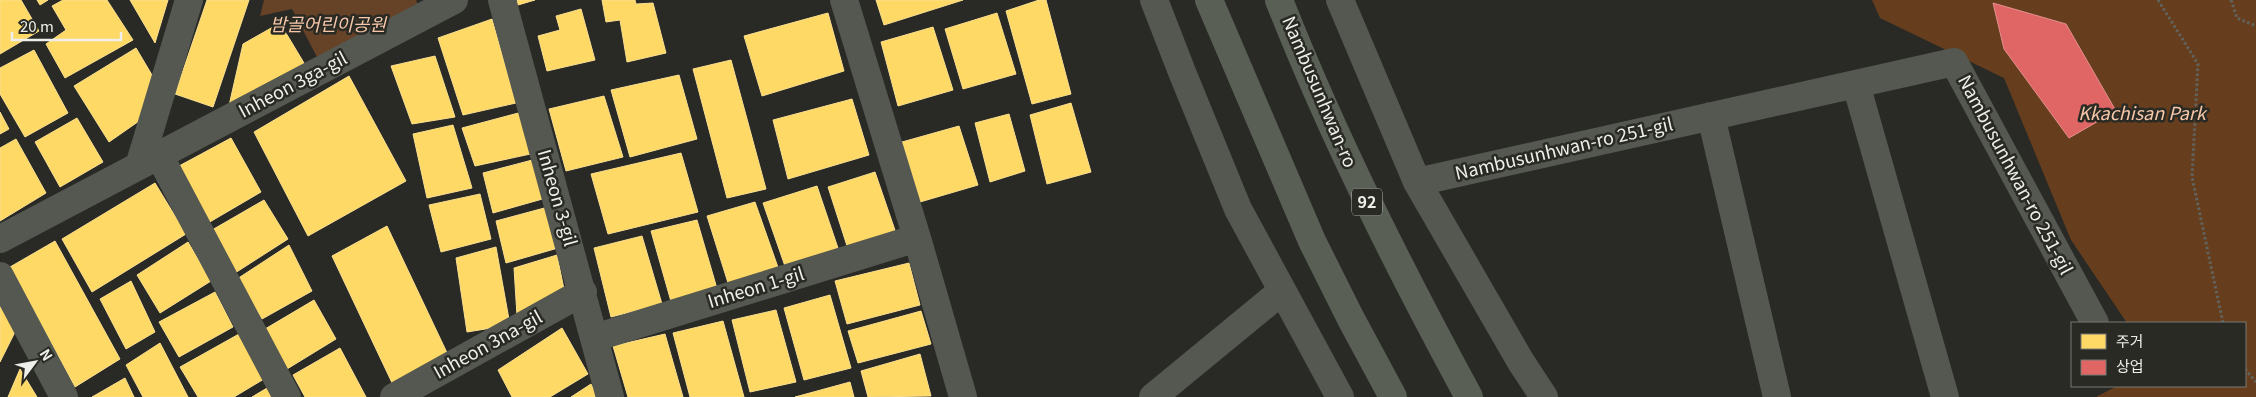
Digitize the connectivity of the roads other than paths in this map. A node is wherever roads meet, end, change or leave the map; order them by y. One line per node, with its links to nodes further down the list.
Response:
1 (189, 0): 11 (street)
2 (454, 0): 11 (street, Inheon 3ga-gil)
3 (502, 0): 17 (street, Inheon 3-gil)
4 (844, 0): 13 (street)
5 (1154, 0): 16 (street)
6 (1209, 0): 27 (main road)
7 (1280, 0): 28 (main road, Nambusunhwan-ro / 92)
8 (1340, 0): 12 (street)
9 (1856, 84): 10 (street, Nambusunhwan-ro 251-gil); 18 (street, Nambusunhwan-ro 251-gil); 31 (street)
10 (1711, 116): 12 (street, Nambusunhwan-ro 251-gil); 30 (street)
11 (149, 161): 14 (street, Inheon 3ga-gil); 21 (street)
12 (1417, 182): 29 (street)
13 (917, 238): 19 (street, Inheon 1-gil); 24 (street)
14 (0, 239)
15 (0, 276): 20 (street)
16 (1282, 291): 25 (street); 26 (street)
17 (583, 292): 19 (street, Inheon 3-gil); 22 (street, Inheon 3na-gil)
18 (2094, 322)
19 (594, 338): 23 (street, Inheon 3-gil)
20 (64, 397)
21 (287, 397)
22 (394, 397)
23 (610, 397)
24 (963, 397)
25 (1153, 397)
26 (1340, 397)
27 (1393, 397)
28 (1469, 397)
29 (1544, 397)
30 (1777, 397)
31 (1944, 397)

